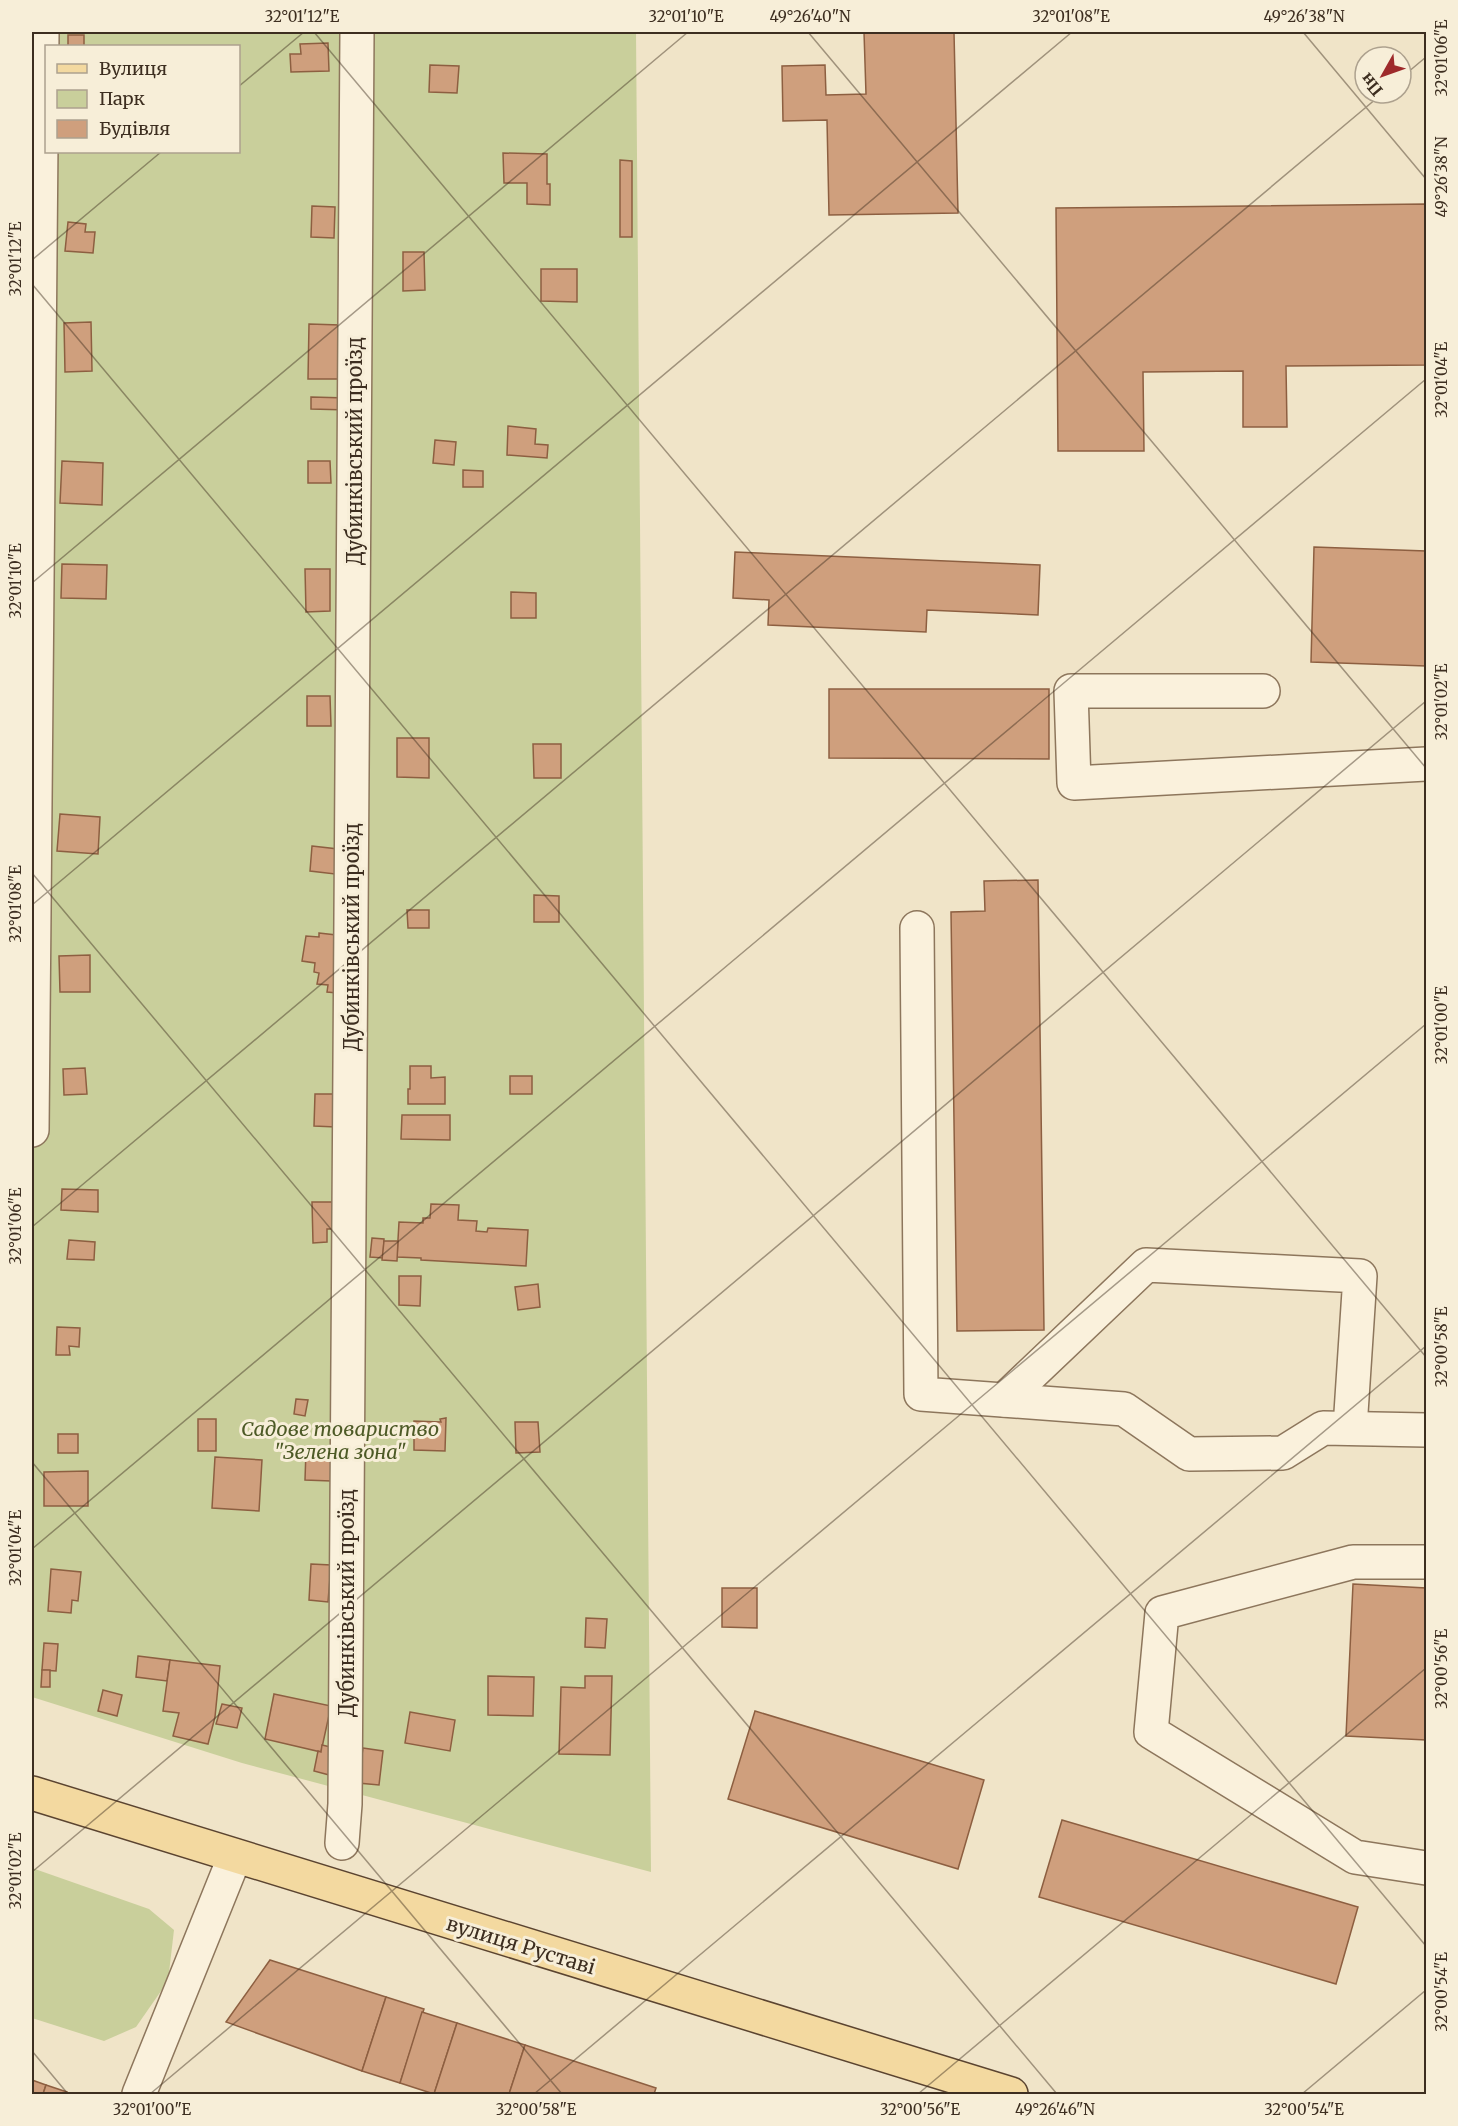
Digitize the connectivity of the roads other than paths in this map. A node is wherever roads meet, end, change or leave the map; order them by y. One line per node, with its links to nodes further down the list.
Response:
1 (42, 32): 6 (lane)
2 (357, 32): 12 (lane, Дубинківський проїзд)
3 (1263, 691): 4 (lane)
4 (1426, 764)
5 (917, 928): 7 (lane)
6 (32, 1130)
7 (1004, 1400): 8 (lane); 8 (lane)
8 (1350, 1428): 9 (lane)
9 (1426, 1430)
10 (1426, 1562): 14 (lane)
11 (32, 1793): 13 (main road, вулиця Руставі)
12 (342, 1843)
13 (235, 1856): 15 (lane); 16 (main road, вулиця Руставі)
14 (1426, 1868)
15 (139, 2094)
16 (1011, 2094)

